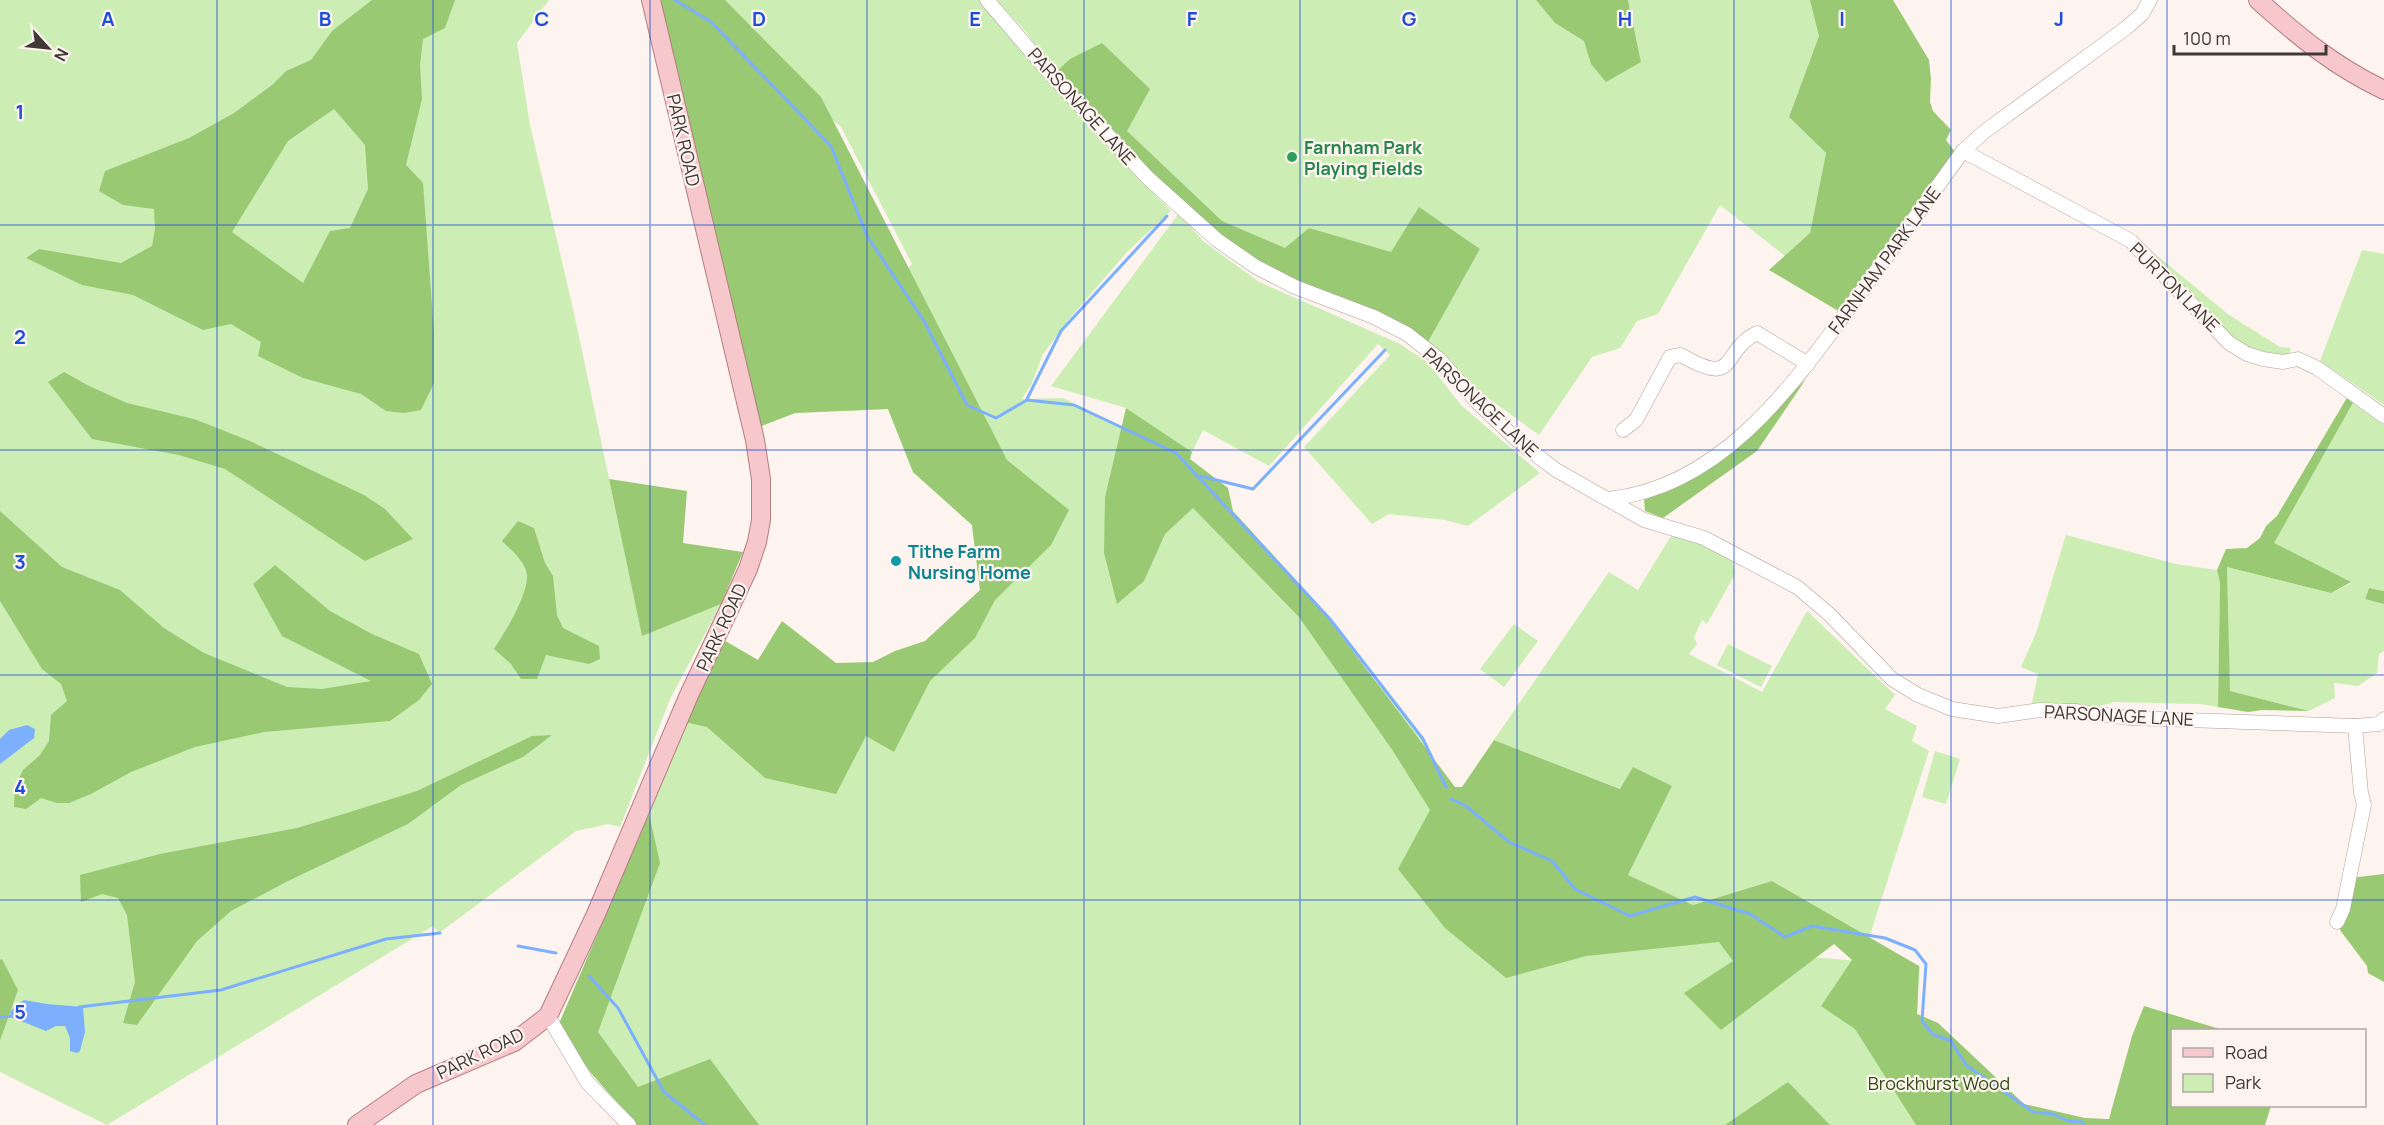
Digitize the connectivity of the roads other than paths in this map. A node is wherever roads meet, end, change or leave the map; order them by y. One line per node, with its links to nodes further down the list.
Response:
1 (651, 0): 14 (main road, PARK ROAD)
2 (987, 0): 10 (street, PARSONAGE LANE)
3 (2150, 0): 6 (street, FARNHAM PARK LANE)
4 (2258, 0): 5 (main road)
5 (2384, 90)
6 (1963, 151): 7 (street, FARNHAM PARK LANE); 8 (street, PURTON LANE)
7 (1808, 364): 9 (street); 10 (street, FARNHAM PARK LANE)
8 (2384, 416)
9 (1623, 430)
10 (1608, 499): 12 (street, PARSONAGE LANE)
11 (2384, 719): 12 (street, PARSONAGE LANE)
12 (2355, 726): 13 (street)
13 (2337, 922)
14 (548, 1016): 15 (main road, PARK ROAD); 16 (street)
15 (357, 1125)
16 (629, 1125)

